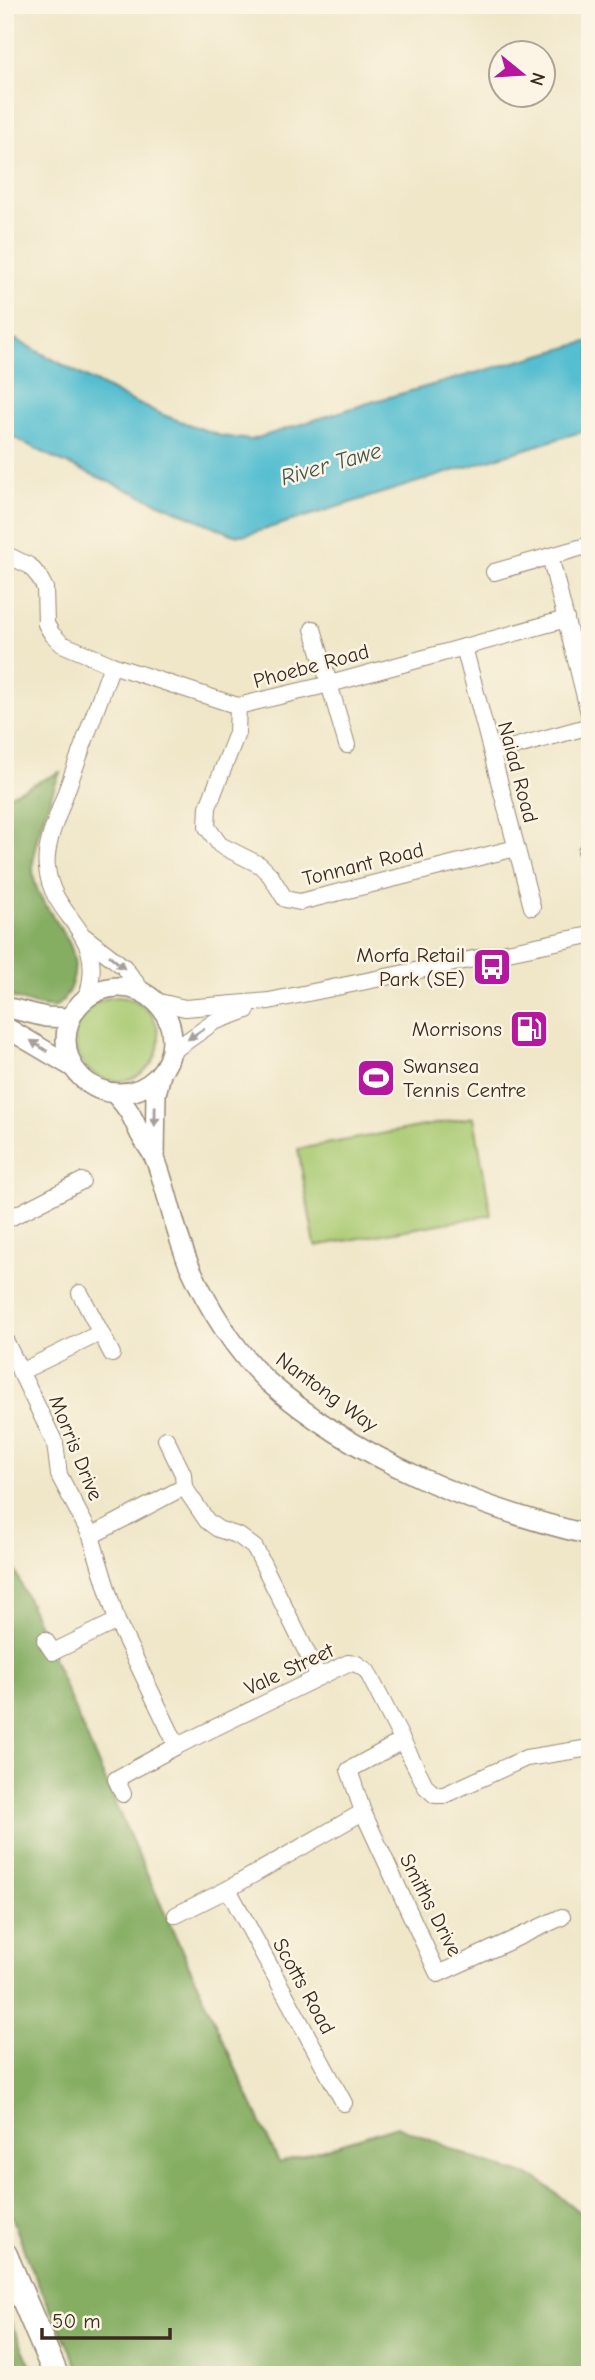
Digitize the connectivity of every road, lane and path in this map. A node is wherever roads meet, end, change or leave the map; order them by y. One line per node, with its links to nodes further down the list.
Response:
1 (590, 545): 3 (street)
2 (5, 554): 10 (street, Phoebe Road)
3 (550, 556): 4 (street); 5 (street)
4 (494, 572)
5 (566, 619): 8 (street); 9 (street, Phoebe Road)
6 (313, 629): 11 (street)
7 (590, 641): 8 (street)
8 (572, 645): 13 (street)
9 (464, 647): 11 (street, Phoebe Road); 16 (street, Naiad Road)
10 (112, 665): 12 (street, Phoebe Road); 20 (street)
11 (331, 684): 12 (street, Phoebe Road); 15 (street)
12 (238, 706): 17 (street, Tonnant Road)
13 (590, 717)
14 (590, 726): 16 (street)
15 (347, 745)
16 (492, 753): 17 (street, Naiad Road)
17 (516, 848): 18 (street, Naiad Road)
18 (532, 907)
19 (590, 935): 23 (street)
20 (85, 937): 21 (street, one-way to 21); 22 (street)
21 (149, 996): 22 (street); 23 (street); 27 (street)
22 (87, 997): 25 (street)
23 (269, 1002): 27 (street, one-way to 27)
24 (5, 1007): 25 (street)
25 (70, 1018): 28 (street)
26 (5, 1027): 28 (street, one-way to 26)
27 (170, 1053): 29 (street)
28 (72, 1066): 30 (street)
29 (161, 1074): 30 (street); 31 (street, Nantong Way, one-way to 31)
30 (115, 1094): 31 (street, Nantong Way)
31 (155, 1158): 41 (street, Nantong Way)
32 (82, 1181): 33 (street)
33 (5, 1219)
34 (79, 1293): 35 (street)
35 (100, 1333): 37 (street); 38 (street)
36 (5, 1340): 38 (street, Morris Drive)
37 (112, 1354)
38 (20, 1372): 42 (street, Morris Drive)
39 (166, 1439): 40 (street)
40 (184, 1487): 42 (street); 45 (street)
41 (590, 1535)
42 (91, 1536): 43 (street, Morris Drive)
43 (117, 1621): 44 (street); 47 (street, Morris Drive)
44 (45, 1640)
45 (319, 1677): 46 (street, Vale Street); 47 (street, Vale Street)
46 (402, 1741): 48 (street, Vale Street); 50 (street)
47 (177, 1746): 49 (street, Vale Street)
48 (590, 1748)
49 (123, 1794)
50 (363, 1812): 51 (street); 53 (street, Smiths Drive)
51 (228, 1889): 52 (street); 54 (street, Scotts Road)
52 (176, 1915)
53 (562, 1917)
54 (344, 2103)
55 (5, 2255): 56 (main road)
56 (56, 2375)

